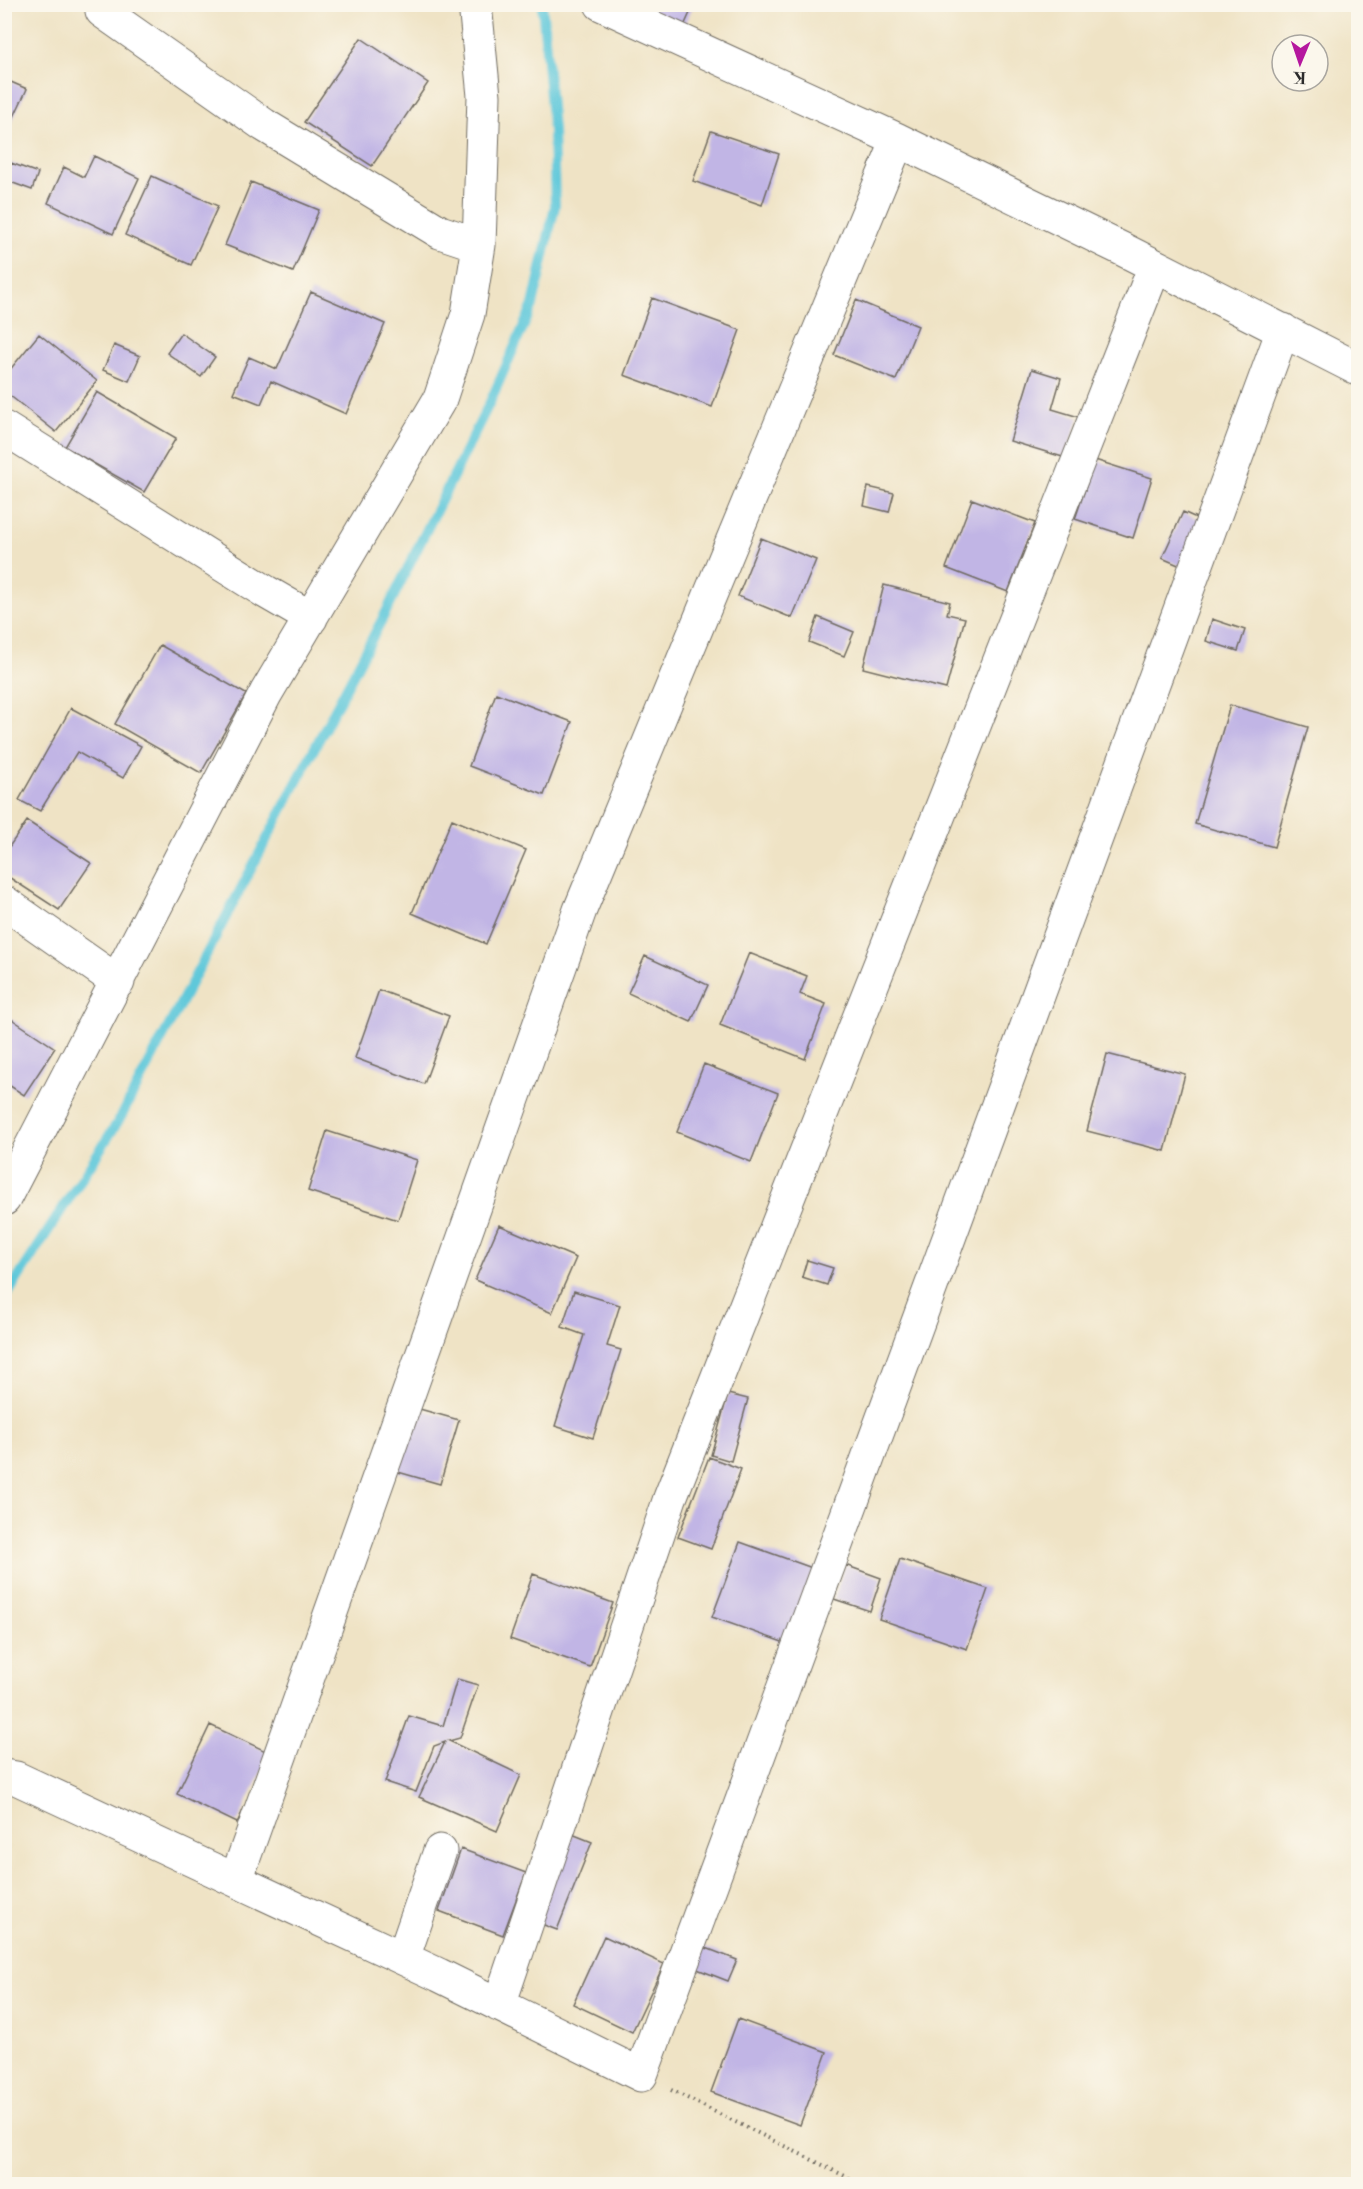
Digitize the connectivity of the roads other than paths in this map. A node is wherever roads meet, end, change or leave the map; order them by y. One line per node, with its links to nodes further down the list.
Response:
1 (475, 4): 5 (street)
2 (601, 4): 4 (street)
3 (102, 11): 5 (street)
4 (898, 140): 6 (street); 16 (street)
5 (479, 245): 10 (street)
6 (1155, 266): 7 (street); 18 (street)
7 (1283, 330): 8 (street); 18 (street)
8 (1359, 369)
9 (4, 428): 10 (street)
10 (311, 618): 12 (street)
11 (4, 902): 12 (street)
12 (118, 982): 13 (street)
13 (4, 1199)
14 (4, 1776): 16 (street)
15 (440, 1851): 17 (street)
16 (236, 1880): 17 (street)
17 (403, 1958): 18 (street)
18 (499, 2005)

